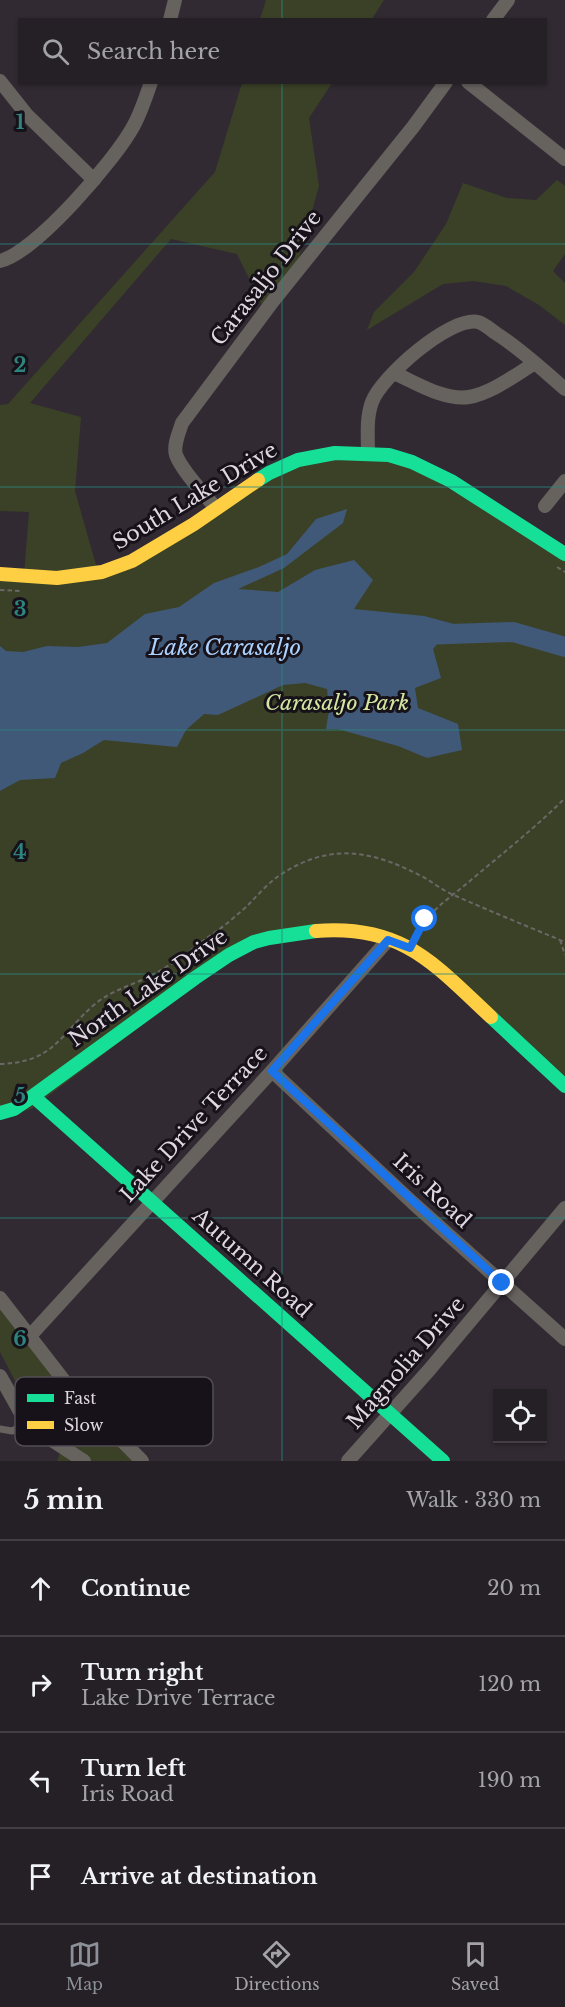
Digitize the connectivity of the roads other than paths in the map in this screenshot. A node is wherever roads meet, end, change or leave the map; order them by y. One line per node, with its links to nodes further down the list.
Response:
1 (175, 0): 3 (street)
2 (508, 0): 4 (street)
3 (170, 18)
4 (495, 18)
5 (0, 81): 10 (street)
6 (150, 84): 10 (street)
7 (445, 84): 18 (street, Carasaljo Drive)
8 (471, 84): 9 (street)
9 (565, 159)
10 (94, 180): 11 (street)
11 (0, 261)
12 (535, 363): 13 (street); 13 (street); 14 (street)
13 (394, 373): 15 (street)
14 (565, 389)
15 (368, 453): 18 (street, South Lake Drive); 19 (street, South Lake Drive)
16 (565, 481): 17 (street)
17 (545, 506)
18 (216, 508): 20 (street, South Lake Drive)
19 (565, 554)
20 (0, 574)
21 (388, 940): 22 (street, Lake Drive Terrace); 23 (street, North Lake Drive); 24 (street, North Lake Drive)
22 (272, 1071): 26 (street, Lake Drive Terrace); 28 (street, Iris Road)
23 (565, 1086)
24 (33, 1096): 25 (street, North Lake Drive); 26 (street, Autumn Road)
25 (0, 1113)
26 (151, 1201): 30 (street, Lake Drive Terrace); 35 (street, Autumn Road)
27 (565, 1208): 28 (street, Magnolia Drive)
28 (502, 1283): 31 (street, Iris Road); 35 (street, Magnolia Drive)
29 (0, 1298): 30 (street)
30 (28, 1336): 33 (street)
31 (565, 1339)
32 (0, 1376): 34 (street)
33 (61, 1377)
34 (15, 1403)
35 (390, 1413): 42 (street, Magnolia Drive); 43 (street, Autumn Road)
36 (0, 1429): 37 (lane)
37 (15, 1430)
38 (61, 1446): 40 (street)
39 (127, 1446): 41 (street)
40 (84, 1461)
41 (142, 1461)
42 (348, 1461)
43 (444, 1461)

